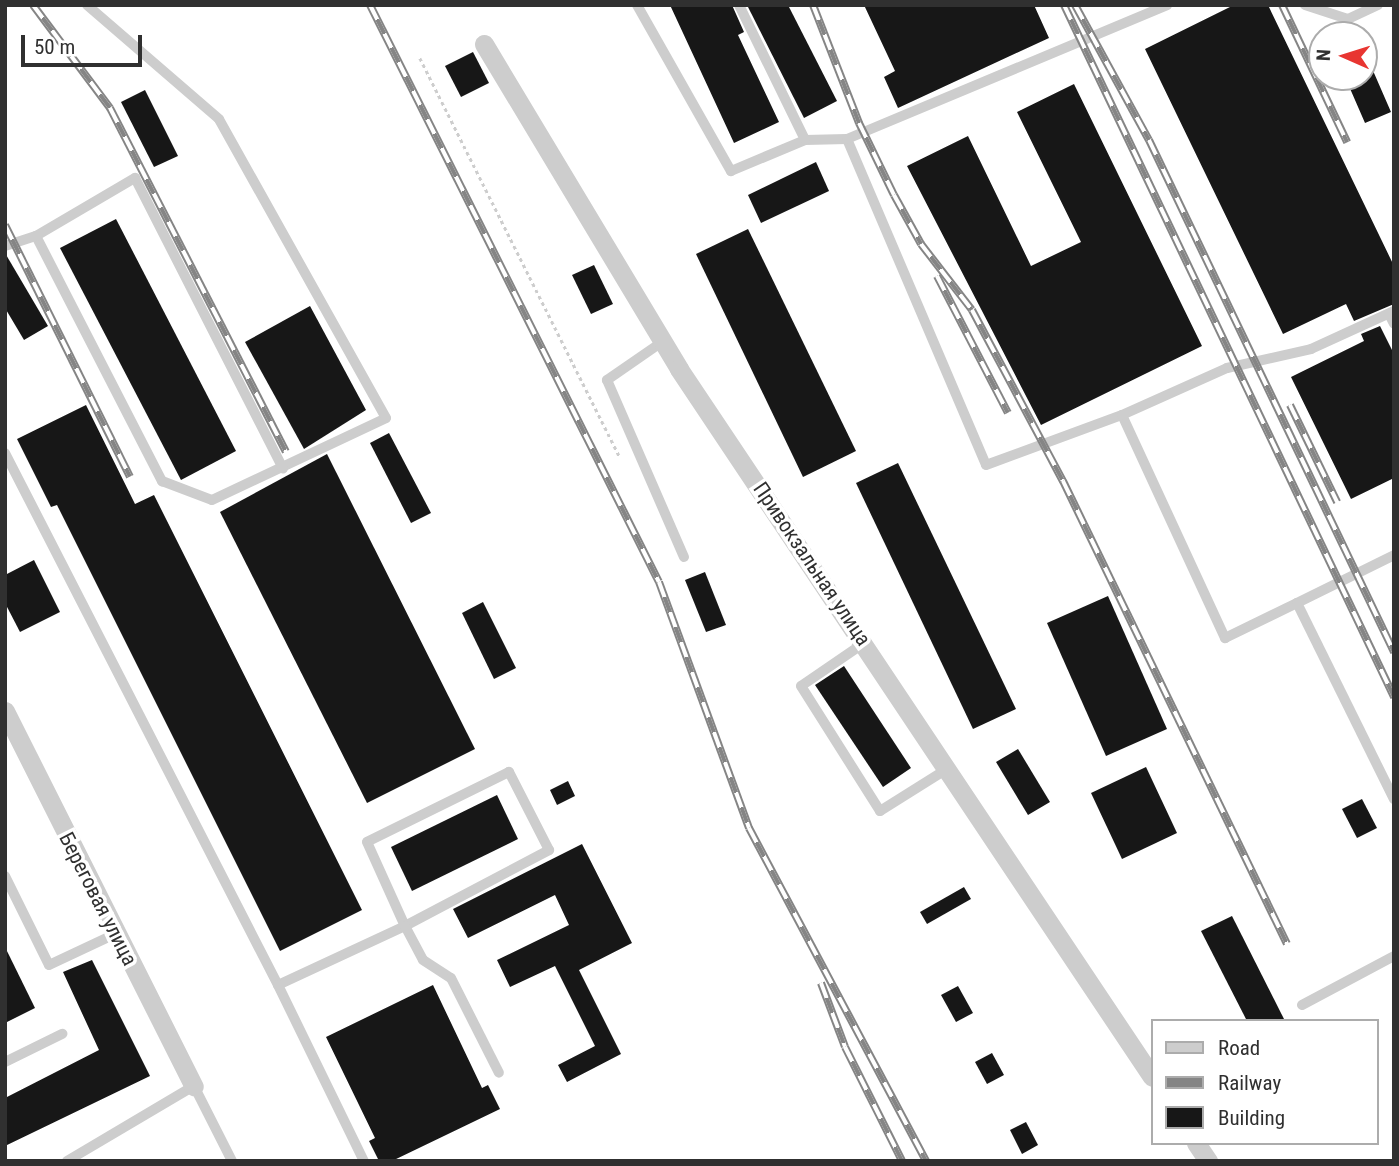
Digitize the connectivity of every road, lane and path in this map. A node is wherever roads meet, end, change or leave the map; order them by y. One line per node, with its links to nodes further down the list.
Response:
1 (86, 5): 18 (lane)
2 (637, 5): 10 (lane)
3 (739, 5): 10 (lane)
4 (1167, 5): 9 (lane)
5 (1305, 5): 6 (lane)
6 (1378, 5)
7 (484, 44): 14 (street, Привокзальная улица)
8 (421, 58): 17 (path)
9 (846, 139): 10 (lane); 15 (lane)
10 (806, 140)
11 (36, 236): 12 (lane); 18 (lane); 18 (lane)
12 (5, 246)
13 (1392, 316): 15 (lane)
14 (663, 342): 20 (lane); 22 (street, Привокзальная улица)
15 (1122, 415): 21 (lane)
16 (5, 453): 30 (lane)
17 (619, 456)
18 (283, 469)
19 (1394, 555): 21 (lane)
20 (684, 556)
21 (1297, 603): 25 (lane)
22 (864, 643): 24 (street, Привокзальная улица); 24 (lane)
23 (5, 711): 28 (street, Береговая улица)
24 (948, 768): 35 (street, Привокзальная улица)
25 (1394, 799)
26 (5, 876): 28 (lane)
27 (405, 926): 27 (lane); 30 (lane); 34 (lane)
28 (115, 934): 36 (street, Береговая улица)
29 (1394, 956): 31 (lane)
30 (278, 985): 40 (lane)
31 (1301, 1005)
32 (62, 1034): 33 (lane)
33 (5, 1062)
34 (499, 1073)
35 (1150, 1074)
36 (194, 1086): 38 (lane); 39 (lane)
37 (1197, 1145): 41 (street)
38 (68, 1161)
39 (232, 1161)
40 (364, 1161)
41 (1208, 1161)

